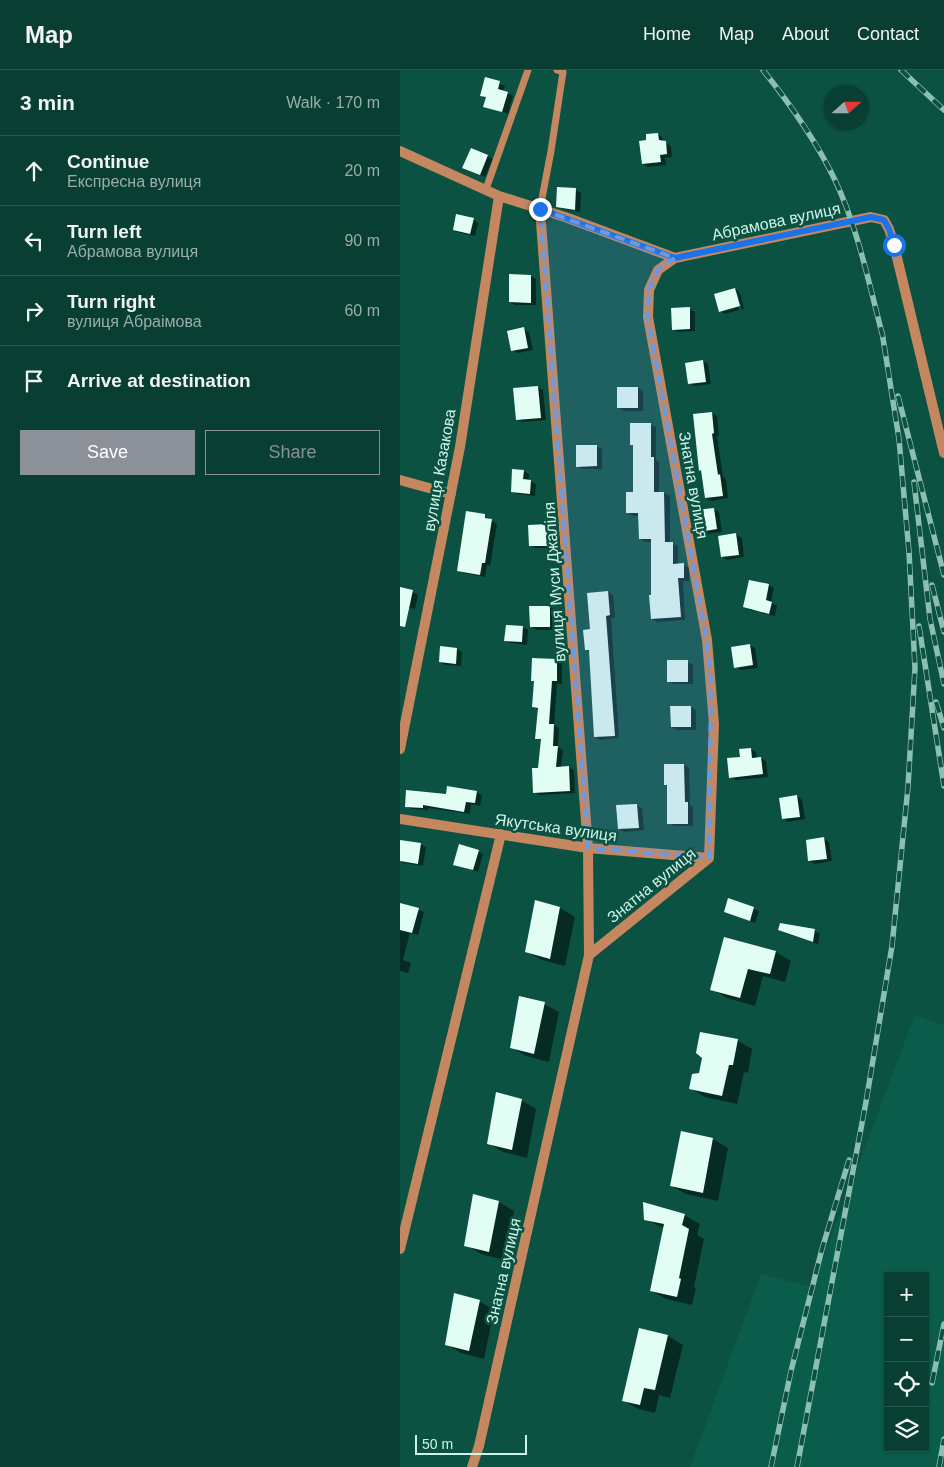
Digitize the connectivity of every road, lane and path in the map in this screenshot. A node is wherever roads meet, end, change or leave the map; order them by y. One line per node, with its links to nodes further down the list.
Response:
1 (528, 70): 4 (lane)
2 (557, 70): 6 (lane)
3 (400, 151): 4 (street)
4 (486, 189): 5 (street)
5 (499, 196): 6 (street); 10 (street, вулиця Казакова)
6 (540, 209): 7 (street); 15 (street, вулиця Муси Джаліля)
7 (675, 258): 8 (street, Абрамова вулиця); 16 (street, Знатна вулиця)
8 (944, 453)
9 (400, 480): 10 (street)
10 (451, 494): 11 (street, вулиця Казакова)
11 (404, 714): 12 (street, вулиця Казакова)
12 (400, 749)
13 (400, 819): 14 (street, Якутська вулиця)
14 (501, 834): 15 (street, Якутська вулиця); 18 (street)
15 (588, 848): 16 (street, Якутська вулиця); 17 (street, вулиця Муси Джаліля)
16 (709, 858): 17 (street, Знатна вулиця)
17 (589, 954): 19 (street, Знатна вулиця)
18 (400, 1249)
19 (472, 1467)

